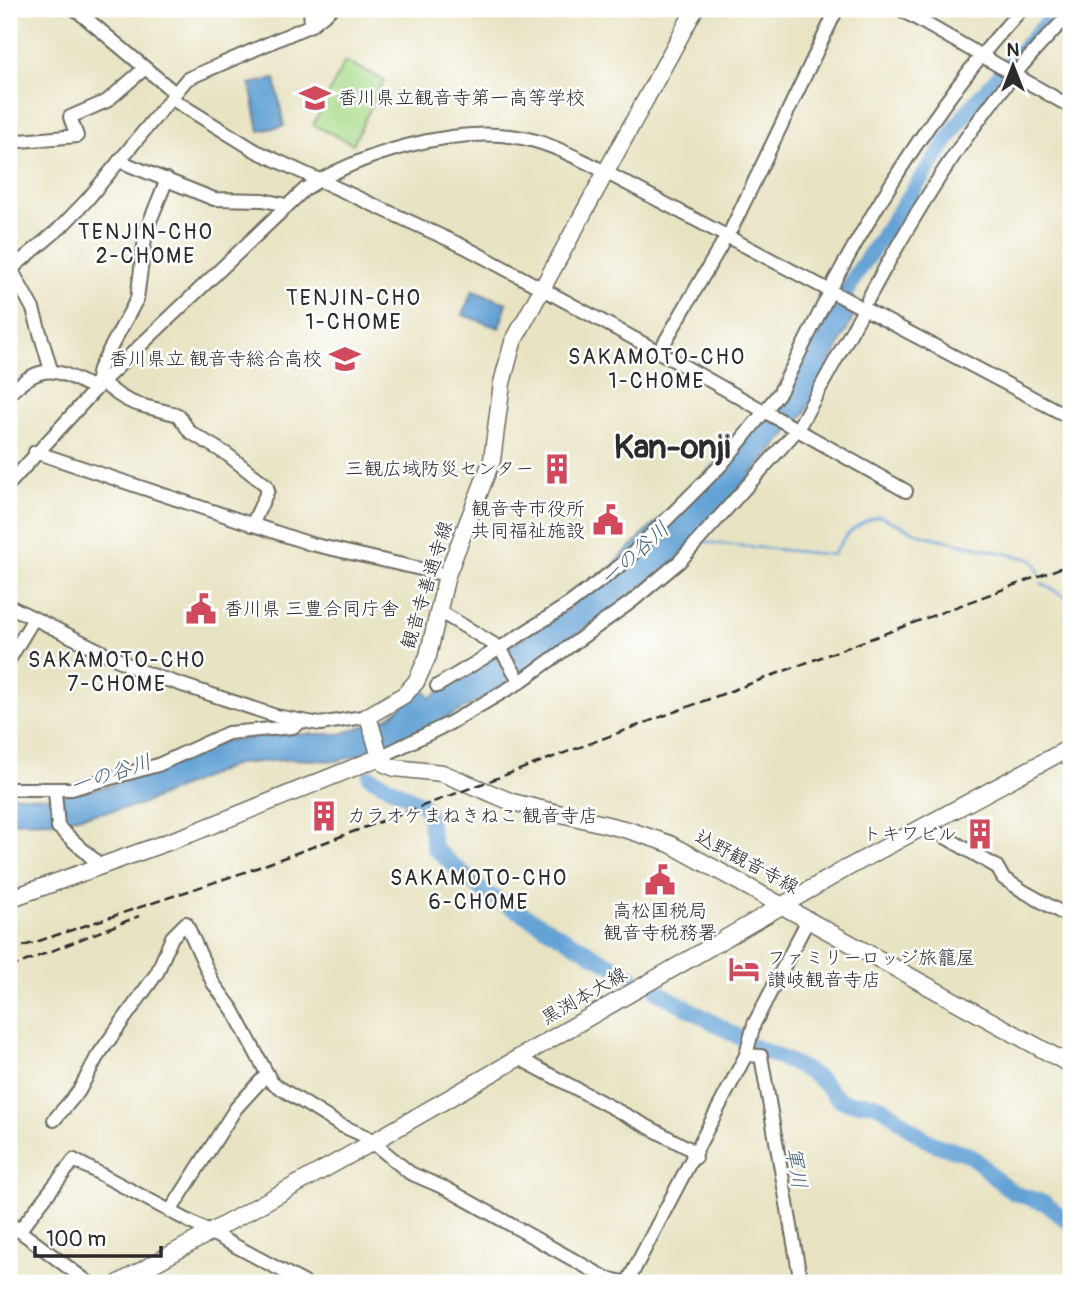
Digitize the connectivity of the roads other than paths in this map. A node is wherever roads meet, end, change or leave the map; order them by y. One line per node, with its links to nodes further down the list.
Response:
1 (75, 9): 11 (street)
2 (310, 9): 9 (street)
3 (331, 9): 9 (street)
4 (695, 9): 17 (main road, 観音寺善通寺線)
5 (837, 9): 21 (street)
6 (900, 9): 10 (street)
7 (1022, 9): 10 (street)
8 (1071, 13): 12 (street)
9 (311, 25): 13 (street)
10 (979, 54): 12 (street); 25 (street)
11 (144, 69): 13 (street); 15 (street)
12 (1014, 75): 14 (street); 26 (street)
13 (173, 96): 16 (street); 19 (street)
14 (1071, 107)
15 (9, 142)
16 (119, 161): 18 (street); 23 (street)
17 (604, 172): 19 (street); 24 (main road, 観音寺善通寺線); 25 (street)
18 (167, 179): 20 (street); 30 (street)
19 (318, 181): 20 (street); 24 (street)
20 (286, 205): 30 (street)
21 (732, 228)
22 (722, 244): 27 (street)
23 (10, 270): 28 (street)
24 (544, 287): 27 (street); 40 (main road, 観音寺善通寺線)
25 (830, 290): 26 (street); 32 (street)
26 (864, 307): 29 (street); 35 (street)
27 (659, 352): 32 (street)
28 (51, 370): 30 (street); 31 (street)
29 (992, 373): 33 (street); 34 (street)
30 (99, 386): 36 (street); 39 (street)
31 (9, 394)
32 (763, 412): 35 (street); 44 (street)
33 (1071, 412)
34 (1071, 418)
35 (797, 430): 38 (street); 46 (street)
36 (35, 452): 37 (street); 39 (street)
37 (9, 484)
38 (906, 491)
39 (252, 524): 40 (street)
40 (447, 576): 42 (main road, 観音寺善通寺線)
41 (9, 606): 43 (street)
42 (439, 611): 44 (street); 48 (main road, 観音寺善通寺線)
43 (33, 620): 45 (street); 49 (street)
44 (500, 648): 46 (street); 47 (street)
45 (9, 660)
46 (520, 682): 50 (street)
47 (437, 686)
48 (369, 719): 49 (street); 50 (main road)
49 (301, 722): 53 (street)
50 (379, 754): 55 (main road); 57 (main road, 込野観音寺線)
51 (1070, 755): 57 (main road, 黒渕本大線)
52 (9, 789): 53 (street)
53 (55, 791): 55 (street)
54 (935, 831): 59 (street)
55 (101, 866): 56 (main road)
56 (9, 899)
57 (783, 906): 58 (main road, 込野観音寺線); 70 (main road, 黒渕本大線)
58 (808, 918): 60 (street); 62 (main road, 込野観音寺線)
59 (1071, 918)
60 (746, 1055): 67 (street); 74 (street)
61 (526, 1062): 67 (street)
62 (1071, 1065)
63 (267, 1074): 64 (street); 65 (street); 68 (street)
64 (54, 1120)
65 (367, 1137)
66 (377, 1146): 67 (street)
67 (695, 1158)
68 (171, 1210): 69 (street); 70 (street)
69 (14, 1227): 71 (street)
70 (210, 1233): 72 (main road, 黒渕本大線); 73 (street)
71 (89, 1283)
72 (119, 1283)
73 (305, 1283)
74 (801, 1283)

